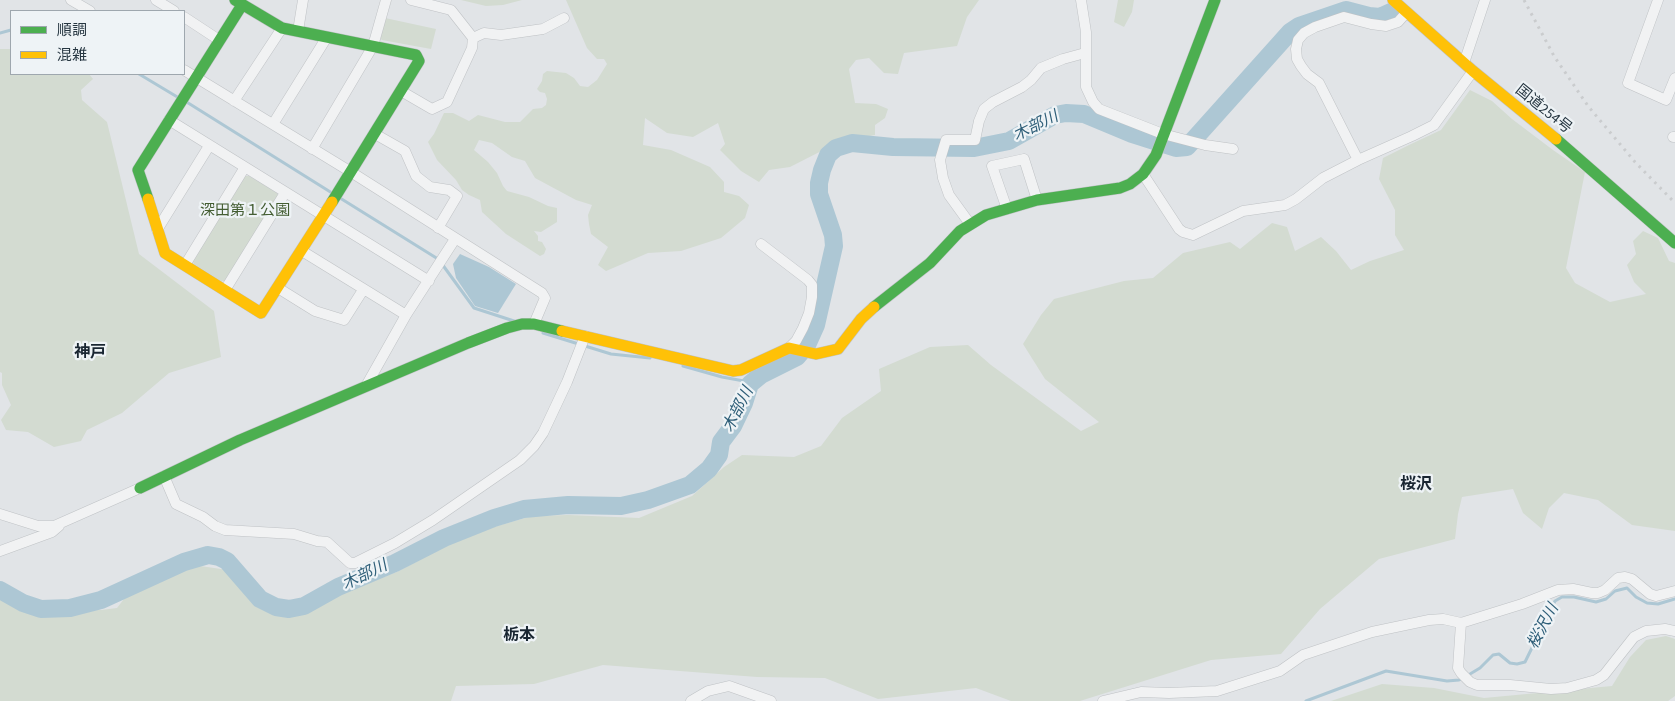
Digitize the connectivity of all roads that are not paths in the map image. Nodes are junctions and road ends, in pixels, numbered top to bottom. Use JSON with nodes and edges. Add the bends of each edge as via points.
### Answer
{"nodes":[{"id":1,"x":71,"y":0,"type":"edge"},
{"id":2,"x":156,"y":0,"type":"edge"},
{"id":3,"x":303,"y":0,"type":"edge"},
{"id":4,"x":386,"y":0,"type":"edge"},
{"id":5,"x":411,"y":0,"type":"edge"},
{"id":6,"x":1081,"y":0,"type":"edge"},
{"id":7,"x":1215,"y":0,"type":"edge"},
{"id":8,"x":1393,"y":0,"type":"edge"},
{"id":9,"x":1485,"y":0,"type":"edge"},
{"id":10,"x":1658,"y":0,"type":"edge"},
{"id":11,"x":239,"y":2,"type":"edge"},
{"id":12,"x":88,"y":10,"type":"edge"},
{"id":13,"x":172,"y":10,"type":"edge"},
{"id":14,"x":1406,"y":13,"type":"junction"},
{"id":15,"x":564,"y":18,"type":"dead end"},
{"id":16,"x":185,"y":19,"type":"edge"},
{"id":17,"x":282,"y":28,"type":"junction"},
{"id":18,"x":298,"y":31,"type":"junction"},
{"id":19,"x":327,"y":37,"type":"junction"},
{"id":20,"x":473,"y":38,"type":"junction"},
{"id":21,"x":219,"y":40,"type":"junction"},
{"id":22,"x":373,"y":46,"type":"junction"},
{"id":23,"x":1085,"y":53,"type":"junction"},
{"id":24,"x":1464,"y":63,"type":"junction"},
{"id":25,"x":185,"y":71,"type":"edge"},
{"id":26,"x":1472,"y":71,"type":"junction"},
{"id":27,"x":196,"y":77,"type":"junction"},
{"id":28,"x":1675,"y":78,"type":"edge"},
{"id":29,"x":401,"y":91,"type":"junction"},
{"id":30,"x":234,"y":101,"type":"junction"},
{"id":31,"x":1671,"y":102,"type":"edge"},
{"id":32,"x":169,"y":120,"type":"junction"},
{"id":33,"x":273,"y":124,"type":"junction"},
{"id":34,"x":374,"y":134,"type":"junction"},
{"id":35,"x":1163,"y":134,"type":"junction"},
{"id":36,"x":209,"y":146,"type":"junction"},
{"id":37,"x":312,"y":149,"type":"junction"},
{"id":38,"x":1233,"y":149,"type":"dead end"},
{"id":39,"x":1358,"y":160,"type":"junction"},
{"id":40,"x":245,"y":167,"type":"junction"},
{"id":41,"x":351,"y":172,"type":"junction"},
{"id":42,"x":1143,"y":174,"type":"junction"},
{"id":43,"x":285,"y":193,"type":"junction"},
{"id":44,"x":1037,"y":200,"type":"junction"},
{"id":45,"x":1006,"y":208,"type":"junction"},
{"id":46,"x":324,"y":216,"type":"junction"},
{"id":47,"x":970,"y":224,"type":"junction"},
{"id":48,"x":438,"y":228,"type":"junction"},
{"id":49,"x":156,"y":230,"type":"junction"},
{"id":50,"x":455,"y":239,"type":"junction"},
{"id":51,"x":1675,"y":243,"type":"edge"},
{"id":52,"x":761,"y":244,"type":"dead end"},
{"id":53,"x":302,"y":251,"type":"junction"},
{"id":54,"x":185,"y":265,"type":"junction"},
{"id":55,"x":428,"y":281,"type":"junction"},
{"id":56,"x":278,"y":288,"type":"junction"},
{"id":57,"x":225,"y":290,"type":"junction"},
{"id":58,"x":362,"y":290,"type":"junction"},
{"id":59,"x":406,"y":315,"type":"junction"},
{"id":60,"x":534,"y":324,"type":"junction"},
{"id":61,"x":585,"y":336,"type":"junction"},
{"id":62,"x":788,"y":348,"type":"junction"},
{"id":63,"x":366,"y":386,"type":"junction"},
{"id":64,"x":164,"y":476,"type":"junction"},
{"id":65,"x":140,"y":488,"type":"joint"},
{"id":66,"x":0,"y":514,"type":"edge"},
{"id":67,"x":61,"y":524,"type":"junction"},
{"id":68,"x":0,"y":550,"type":"edge"},
{"id":69,"x":1675,"y":591,"type":"edge"},
{"id":70,"x":1460,"y":623,"type":"junction"},
{"id":71,"x":1675,"y":631,"type":"edge"},
{"id":72,"x":691,"y":701,"type":"edge"},
{"id":73,"x":771,"y":701,"type":"edge"},
{"id":74,"x":1103,"y":701,"type":"edge"}],
"edges":[{"from":1,"to":12,"type":"street"},
{"from":2,"to":13,"type":"street"},
{"from":3,"to":18,"type":"street"},
{"from":4,"to":22,"type":"street"},
{"from":5,"to":20,"type":"street","via":[[451,10]]},
{"from":6,"to":23,"type":"street","via":[[1086,32]]},
{"from":7,"to":35,"type":"main road"},
{"from":8,"to":14,"type":"main road","name":"国道254号"},
{"from":9,"to":24,"type":"street"},
{"from":10,"to":31,"type":"street","via":[[1628,83]]},
{"from":11,"to":17,"type":"main road"},
{"from":11,"to":21,"type":"main road"},
{"from":14,"to":24,"type":"main road","name":"国道254号"},
{"from":14,"to":39,"type":"street","via":[[1398,22],[1386,26],[1344,17],[1315,27],[1298,40],[1296,49],[1300,66],[1319,83]]},
{"from":15,"to":20,"type":"street","via":[[543,29],[501,35],[484,33]]},
{"from":16,"to":21,"type":"street"},
{"from":17,"to":18,"type":"main road"},
{"from":17,"to":30,"type":"street"},
{"from":18,"to":19,"type":"main road"},
{"from":19,"to":22,"type":"main road"},
{"from":19,"to":33,"type":"street"},
{"from":20,"to":29,"type":"street","via":[[472,48],[447,102],[432,109]]},
{"from":21,"to":27,"type":"main road"},
{"from":22,"to":29,"type":"main road","via":[[416,55],[419,61]]},
{"from":22,"to":37,"type":"street"},
{"from":23,"to":35,"type":"street","via":[[1086,87],[1099,109]]},
{"from":23,"to":47,"type":"street","via":[[1041,68],[1022,87],[984,109],[975,140],[946,140],[940,160],[943,178],[949,195]]},
{"from":24,"to":26,"type":"main road","name":"国道254号"},
{"from":25,"to":27,"type":"street"},
{"from":26,"to":39,"type":"street","via":[[1434,124]]},
{"from":26,"to":51,"type":"main road","name":"国道254号"},
{"from":27,"to":30,"type":"street"},
{"from":27,"to":32,"type":"main road"},
{"from":28,"to":31,"type":"street"},
{"from":29,"to":34,"type":"main road"},
{"from":30,"to":33,"type":"street"},
{"from":32,"to":36,"type":"street"},
{"from":32,"to":49,"type":"main road","via":[[138,170]]},
{"from":33,"to":37,"type":"street"},
{"from":34,"to":41,"type":"main road"},
{"from":34,"to":48,"type":"street","via":[[405,151],[416,176],[430,187],[449,190],[456,196]]},
{"from":35,"to":38,"type":"street"},
{"from":35,"to":42,"type":"main road","via":[[1156,155]]},
{"from":36,"to":40,"type":"street"},
{"from":36,"to":49,"type":"street"},
{"from":37,"to":41,"type":"street"},
{"from":39,"to":42,"type":"street","via":[[1323,178],[1285,205],[1243,211],[1193,235],[1179,229]]},
{"from":40,"to":43,"type":"street"},
{"from":40,"to":54,"type":"street"},
{"from":41,"to":46,"type":"main road"},
{"from":41,"to":48,"type":"street"},
{"from":42,"to":44,"type":"main road","via":[[1120,188]]},
{"from":43,"to":46,"type":"street"},
{"from":43,"to":57,"type":"street"},
{"from":44,"to":45,"type":"main road"},
{"from":44,"to":45,"type":"street","via":[[1024,159],[992,166]]},
{"from":45,"to":47,"type":"main road"},
{"from":46,"to":53,"type":"main road"},
{"from":46,"to":55,"type":"street"},
{"from":47,"to":62,"type":"main road","via":[[930,263],[881,300],[861,319],[838,349],[816,354]]},
{"from":48,"to":50,"type":"street"},
{"from":49,"to":54,"type":"main road","via":[[165,254]]},
{"from":50,"to":55,"type":"street"},
{"from":50,"to":60,"type":"street","via":[[542,293],[545,298]]},
{"from":52,"to":62,"type":"street","via":[[812,285],[809,313],[796,341]]},
{"from":53,"to":56,"type":"main road"},
{"from":53,"to":58,"type":"street"},
{"from":54,"to":57,"type":"main road"},
{"from":55,"to":59,"type":"street"},
{"from":56,"to":57,"type":"main road","via":[[261,313]]},
{"from":56,"to":58,"type":"street","via":[[315,312],[344,320]]},
{"from":58,"to":59,"type":"street"},
{"from":59,"to":63,"type":"street"},
{"from":60,"to":61,"type":"main road"},
{"from":60,"to":63,"type":"main road","via":[[507,328]]},
{"from":61,"to":62,"type":"main road","via":[[733,371]]},
{"from":61,"to":64,"type":"street","via":[[543,433],[520,460],[433,520],[356,563],[350,564],[327,542],[294,534],[225,530],[215,526],[176,504]]},
{"from":63,"to":64,"type":"main road"},
{"from":64,"to":65,"type":"main road"},
{"from":65,"to":67,"type":"street"},
{"from":66,"to":67,"type":"street","via":[[38,526]]},
{"from":67,"to":68,"type":"street","via":[[52,532]]},
{"from":69,"to":70,"type":"street","via":[[1656,596],[1632,579],[1618,578],[1598,593],[1573,588],[1558,590]]},
{"from":70,"to":71,"type":"street","via":[[1458,668],[1470,682],[1551,689],[1596,680],[1604,675],[1634,637],[1646,631]]},
{"from":70,"to":74,"type":"street","via":[[1429,620],[1372,632],[1303,655],[1280,671],[1217,691],[1141,692]]},
{"from":72,"to":73,"type":"street","via":[[708,691],[728,686]]}]}
